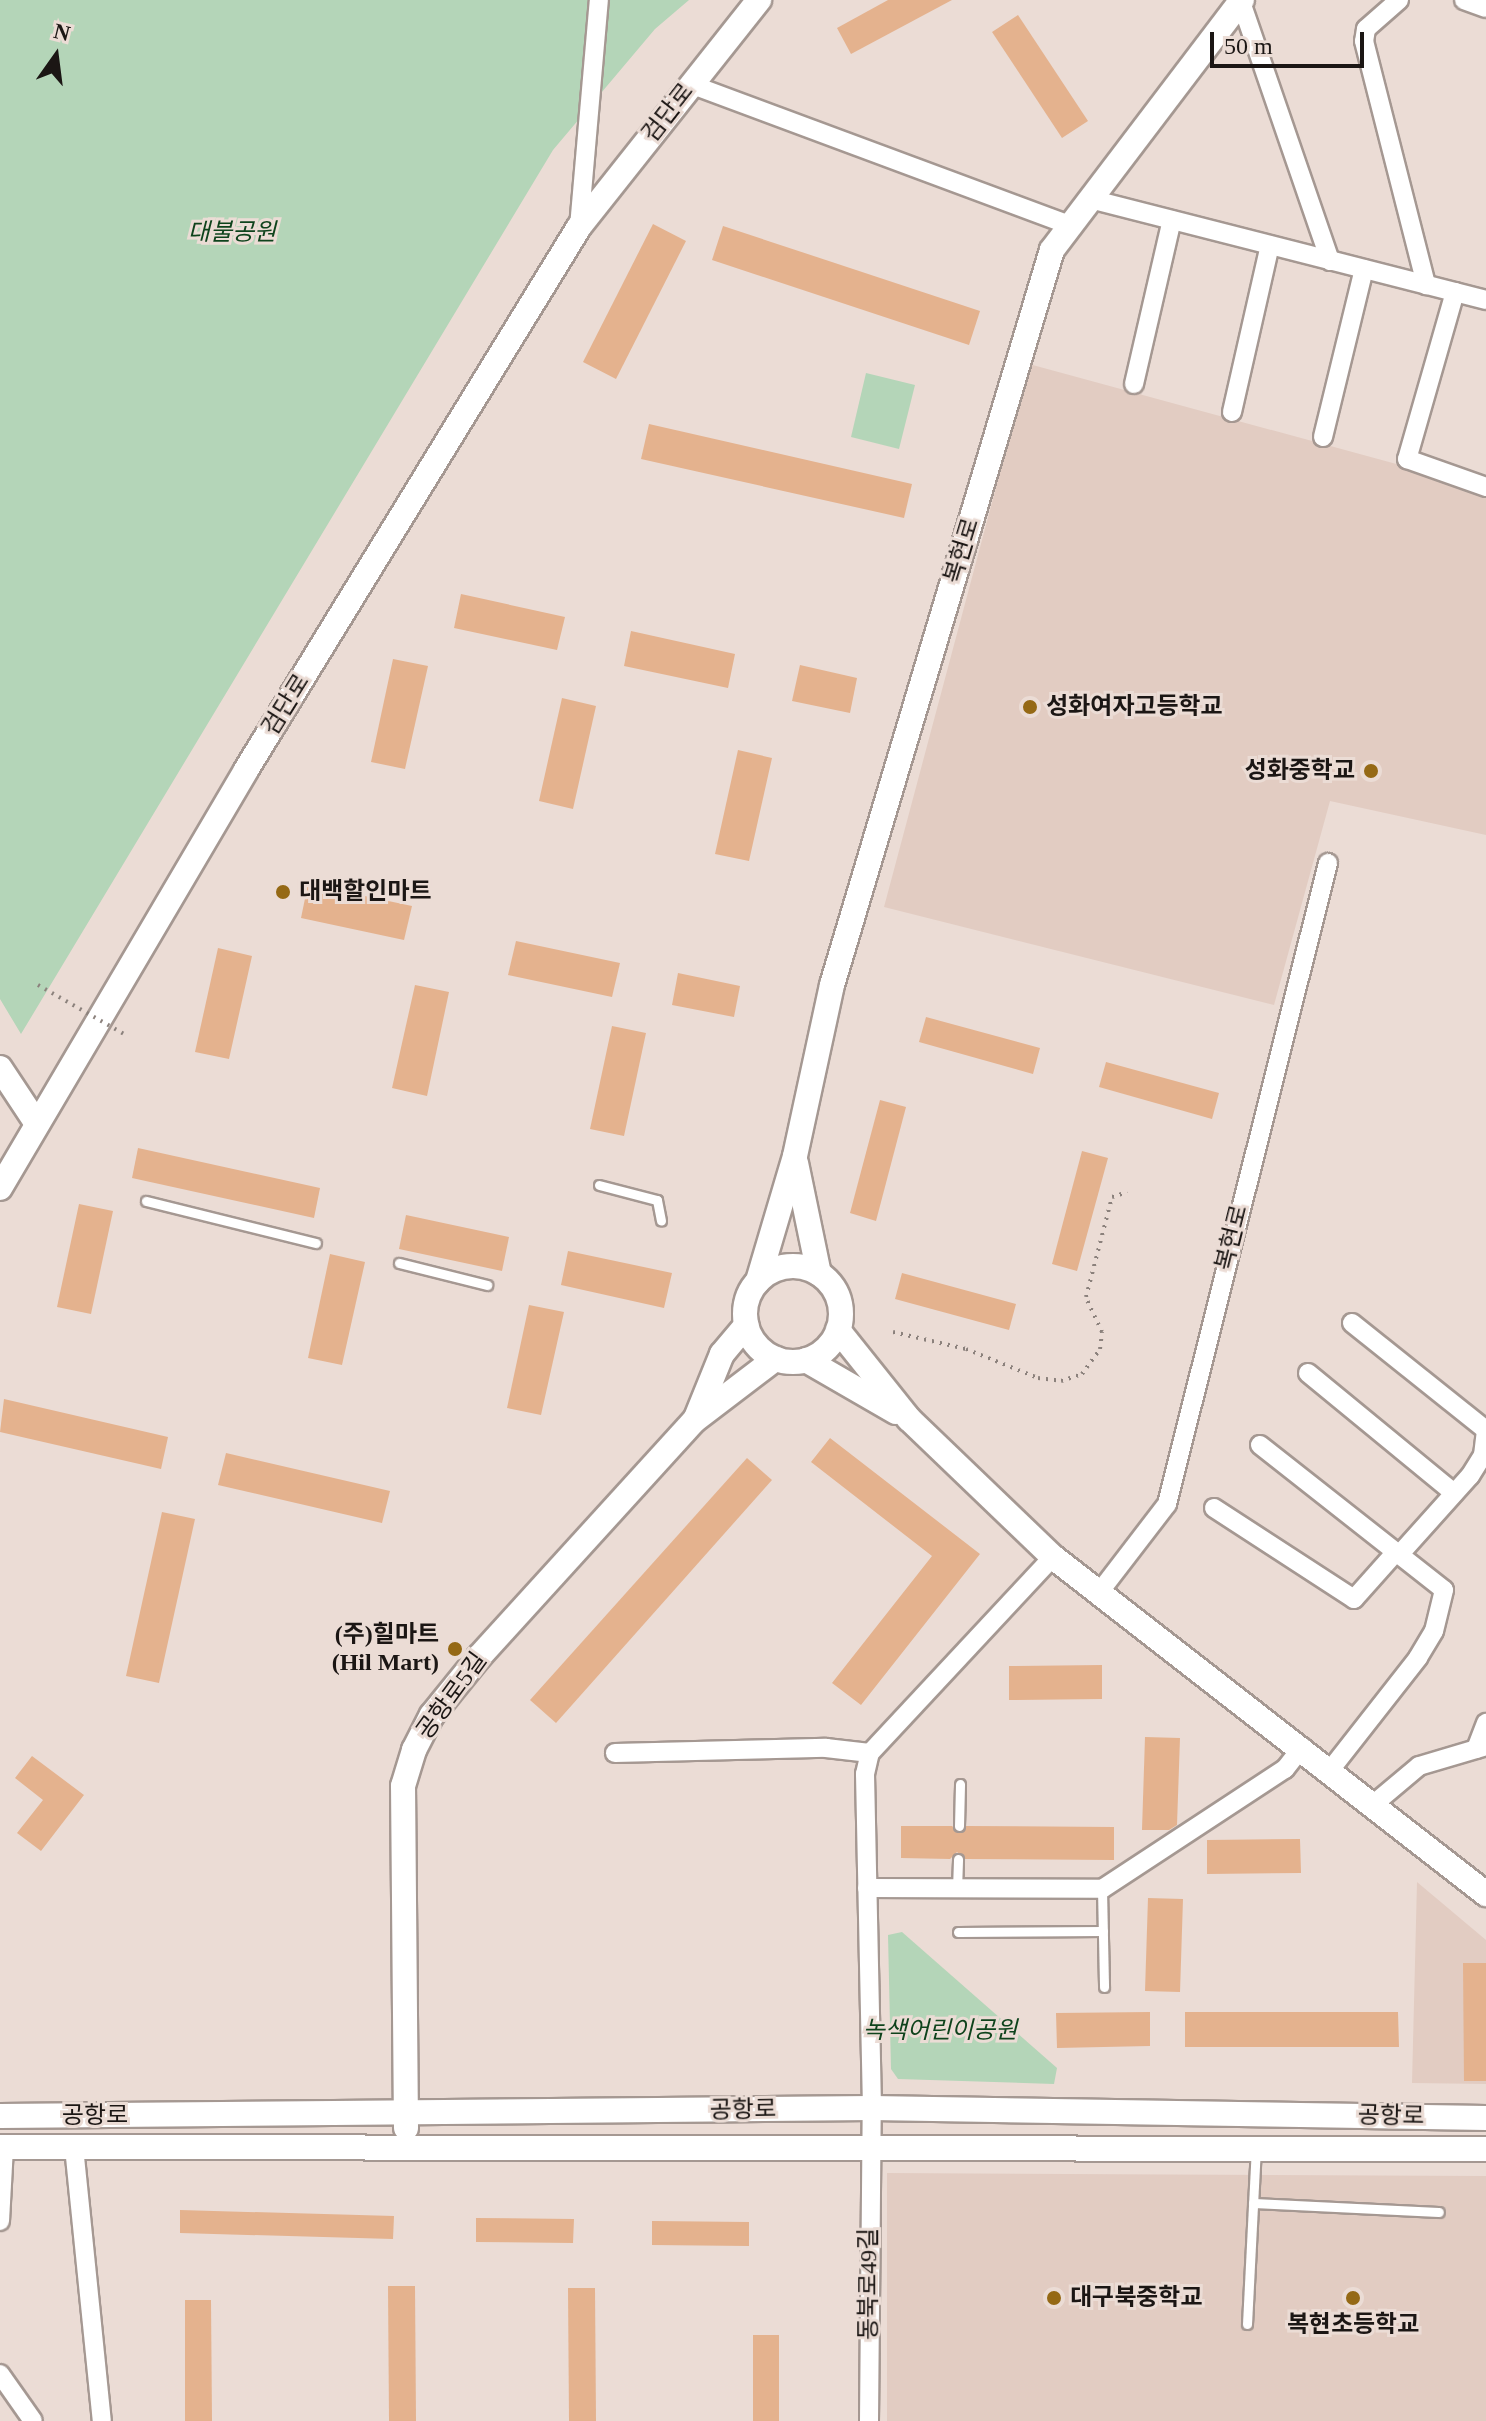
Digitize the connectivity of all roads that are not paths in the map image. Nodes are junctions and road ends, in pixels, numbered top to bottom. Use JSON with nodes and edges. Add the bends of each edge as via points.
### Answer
{"nodes":[{"id":1,"x":599,"y":0,"type":"edge"},
{"id":2,"x":759,"y":0,"type":"edge"},
{"id":3,"x":1399,"y":0,"type":"edge"},
{"id":4,"x":1464,"y":0,"type":"edge"},
{"id":5,"x":1242,"y":1,"type":"edge"},
{"id":6,"x":1486,"y":8,"type":"edge"},
{"id":7,"x":690,"y":84,"type":"junction"},
{"id":8,"x":1090,"y":199,"type":"junction"},
{"id":9,"x":1172,"y":220,"type":"junction"},
{"id":10,"x":1070,"y":225,"type":"junction"},
{"id":11,"x":579,"y":227,"type":"junction"},
{"id":12,"x":1270,"y":245,"type":"junction"},
{"id":13,"x":1330,"y":261,"type":"junction"},
{"id":14,"x":1364,"y":269,"type":"junction"},
{"id":15,"x":1426,"y":285,"type":"junction"},
{"id":16,"x":1455,"y":292,"type":"junction"},
{"id":17,"x":1486,"y":300,"type":"edge"},
{"id":18,"x":1134,"y":384,"type":"dead end"},
{"id":19,"x":1232,"y":412,"type":"dead end"},
{"id":20,"x":1323,"y":437,"type":"dead end"},
{"id":21,"x":1486,"y":487,"type":"edge"},
{"id":22,"x":1328,"y":863,"type":"dead end"},
{"id":23,"x":0,"y":1068,"type":"edge"},
{"id":24,"x":37,"y":1124,"type":"junction"},
{"id":25,"x":795,"y":1156,"type":"junction"},
{"id":26,"x":599,"y":1185,"type":"dead end"},
{"id":27,"x":0,"y":1188,"type":"edge"},
{"id":28,"x":146,"y":1201,"type":"dead end"},
{"id":29,"x":661,"y":1221,"type":"dead end"},
{"id":30,"x":316,"y":1243,"type":"dead end"},
{"id":31,"x":399,"y":1263,"type":"dead end"},
{"id":32,"x":819,"y":1274,"type":"junction"},
{"id":33,"x":758,"y":1281,"type":"junction"},
{"id":34,"x":487,"y":1285,"type":"dead end"},
{"id":35,"x":1352,"y":1323,"type":"dead end"},
{"id":36,"x":746,"y":1325,"type":"junction"},
{"id":37,"x":838,"y":1330,"type":"junction"},
{"id":38,"x":775,"y":1359,"type":"junction"},
{"id":39,"x":806,"y":1360,"type":"junction"},
{"id":40,"x":1308,"y":1373,"type":"dead end"},
{"id":41,"x":909,"y":1419,"type":"junction"},
{"id":42,"x":695,"y":1420,"type":"junction"},
{"id":43,"x":1486,"y":1431,"type":"edge"},
{"id":44,"x":1260,"y":1445,"type":"dead end"},
{"id":45,"x":1454,"y":1493,"type":"junction"},
{"id":46,"x":1214,"y":1508,"type":"dead end"},
{"id":47,"x":1397,"y":1554,"type":"junction"},
{"id":48,"x":1053,"y":1557,"type":"junction"},
{"id":49,"x":1098,"y":1594,"type":"junction"},
{"id":50,"x":1486,"y":1723,"type":"edge"},
{"id":51,"x":1302,"y":1747,"type":"junction"},
{"id":52,"x":1481,"y":1747,"type":"edge"},
{"id":53,"x":615,"y":1753,"type":"dead end"},
{"id":54,"x":870,"y":1753,"type":"junction"},
{"id":55,"x":1331,"y":1769,"type":"junction"},
{"id":56,"x":960,"y":1784,"type":"dead end"},
{"id":57,"x":1375,"y":1803,"type":"junction"},
{"id":58,"x":959,"y":1826,"type":"dead end"},
{"id":59,"x":958,"y":1859,"type":"dead end"},
{"id":60,"x":867,"y":1888,"type":"junction"},
{"id":61,"x":957,"y":1889,"type":"junction"},
{"id":62,"x":1102,"y":1889,"type":"junction"},
{"id":63,"x":1486,"y":1894,"type":"edge"},
{"id":64,"x":1103,"y":1931,"type":"junction"},
{"id":65,"x":958,"y":1932,"type":"dead end"},
{"id":66,"x":1104,"y":1987,"type":"dead end"},
{"id":67,"x":872,"y":2108,"type":"junction"},
{"id":68,"x":406,"y":2113,"type":"junction"},
{"id":69,"x":0,"y":2116,"type":"edge"},
{"id":70,"x":1486,"y":2118,"type":"edge"},
{"id":71,"x":1256,"y":2146,"type":"junction"},
{"id":72,"x":2,"y":2147,"type":"edge"},
{"id":73,"x":74,"y":2147,"type":"junction"},
{"id":74,"x":405,"y":2147,"type":"junction"},
{"id":75,"x":869,"y":2147,"type":"junction"},
{"id":76,"x":1486,"y":2149,"type":"edge"},
{"id":77,"x":1253,"y":2203,"type":"junction"},
{"id":78,"x":1439,"y":2212,"type":"dead end"},
{"id":79,"x":0,"y":2221,"type":"edge"},
{"id":80,"x":1247,"y":2324,"type":"dead end"},
{"id":81,"x":0,"y":2374,"type":"edge"},
{"id":82,"x":33,"y":2421,"type":"edge"},
{"id":83,"x":102,"y":2421,"type":"edge"},
{"id":84,"x":869,"y":2421,"type":"edge"}],
"edges":[{"from":1,"to":11,"type":"street","name":"검단로"},
{"from":2,"to":7,"type":"main road","name":"검단로"},
{"from":3,"to":15,"type":"street","via":[[1366,29],[1364,41]]},
{"from":4,"to":6,"type":"street"},
{"from":5,"to":8,"type":"main road","name":"복현로"},
{"from":5,"to":13,"type":"street"},
{"from":7,"to":10,"type":"street"},
{"from":7,"to":11,"type":"main road","name":"검단로"},
{"from":8,"to":9,"type":"street"},
{"from":8,"to":10,"type":"main road","name":"복현로"},
{"from":9,"to":12,"type":"street"},
{"from":9,"to":18,"type":"street"},
{"from":10,"to":25,"type":"main road","name":"복현로","via":[[1052,250],[832,985]]},
{"from":11,"to":24,"type":"main road","name":"검단로"},
{"from":12,"to":13,"type":"street"},
{"from":12,"to":19,"type":"street"},
{"from":13,"to":14,"type":"street"},
{"from":14,"to":15,"type":"street"},
{"from":14,"to":20,"type":"street"},
{"from":15,"to":16,"type":"street"},
{"from":16,"to":17,"type":"street"},
{"from":16,"to":21,"type":"street","via":[[1407,459]]},
{"from":22,"to":49,"type":"street","name":"복현로","via":[[1167,1504]]},
{"from":23,"to":24,"type":"main road"},
{"from":24,"to":27,"type":"main road","name":"검단로"},
{"from":25,"to":32,"type":"main road"},
{"from":25,"to":33,"type":"main road","name":"복현로"},
{"from":26,"to":29,"type":"lane","via":[[657,1200]]},
{"from":28,"to":30,"type":"lane"},
{"from":31,"to":34,"type":"lane"},
{"from":32,"to":33,"type":"main road","via":[[787,1267]]},
{"from":32,"to":37,"type":"main road","via":[[838,1299]]},
{"from":33,"to":36,"type":"main road","via":[[747,1302]]},
{"from":35,"to":43,"type":"street"},
{"from":36,"to":38,"type":"main road","via":[[762,1351]]},
{"from":36,"to":42,"type":"main road","via":[[722,1354]]},
{"from":37,"to":39,"type":"main road","via":[[831,1344]]},
{"from":37,"to":41,"type":"main road"},
{"from":38,"to":39,"type":"main road"},
{"from":38,"to":42,"type":"main road"},
{"from":39,"to":41,"type":"main road"},
{"from":40,"to":45,"type":"street"},
{"from":41,"to":48,"type":"main road"},
{"from":42,"to":68,"type":"main road","name":"공항로5길","via":[[479,1657],[432,1715],[414,1750],[403,1786]]},
{"from":43,"to":45,"type":"street","via":[[1483,1455]]},
{"from":44,"to":47,"type":"street"},
{"from":45,"to":47,"type":"street"},
{"from":46,"to":47,"type":"street","via":[[1354,1599]]},
{"from":47,"to":55,"type":"street","via":[[1444,1590],[1434,1631]]},
{"from":48,"to":49,"type":"main road"},
{"from":48,"to":54,"type":"street"},
{"from":49,"to":51,"type":"main road"},
{"from":50,"to":52,"type":"street"},
{"from":51,"to":55,"type":"main road"},
{"from":51,"to":62,"type":"street","via":[[1285,1769]]},
{"from":52,"to":57,"type":"street","via":[[1419,1766]]},
{"from":53,"to":54,"type":"street","via":[[826,1748]]},
{"from":54,"to":60,"type":"street","name":"동북로49길","via":[[865,1774]]},
{"from":55,"to":57,"type":"main road"},
{"from":56,"to":58,"type":"lane"},
{"from":57,"to":63,"type":"main road"},
{"from":59,"to":61,"type":"lane"},
{"from":60,"to":61,"type":"street"},
{"from":60,"to":67,"type":"street","name":"동북로49길"},
{"from":61,"to":62,"type":"street"},
{"from":62,"to":64,"type":"lane"},
{"from":64,"to":65,"type":"lane"},
{"from":64,"to":66,"type":"lane"},
{"from":67,"to":68,"type":"main road","name":"공항로"},
{"from":67,"to":70,"type":"main road","name":"공항로"},
{"from":67,"to":75,"type":"street","name":"동북로49길"},
{"from":68,"to":69,"type":"main road","name":"공항로"},
{"from":68,"to":74,"type":"main road","name":"공항로5길"},
{"from":71,"to":75,"type":"main road","name":"공항로"},
{"from":71,"to":76,"type":"main road","name":"공항로"},
{"from":71,"to":77,"type":"lane"},
{"from":72,"to":73,"type":"main road","name":"공항로"},
{"from":72,"to":79,"type":"street","name":"공항로"},
{"from":73,"to":74,"type":"main road","name":"공항로"},
{"from":73,"to":83,"type":"street","name":"공항로"},
{"from":74,"to":75,"type":"main road","name":"공항로"},
{"from":75,"to":84,"type":"street","name":"동북로49길"},
{"from":77,"to":78,"type":"lane"},
{"from":77,"to":80,"type":"lane"},
{"from":81,"to":82,"type":"street"}]}
